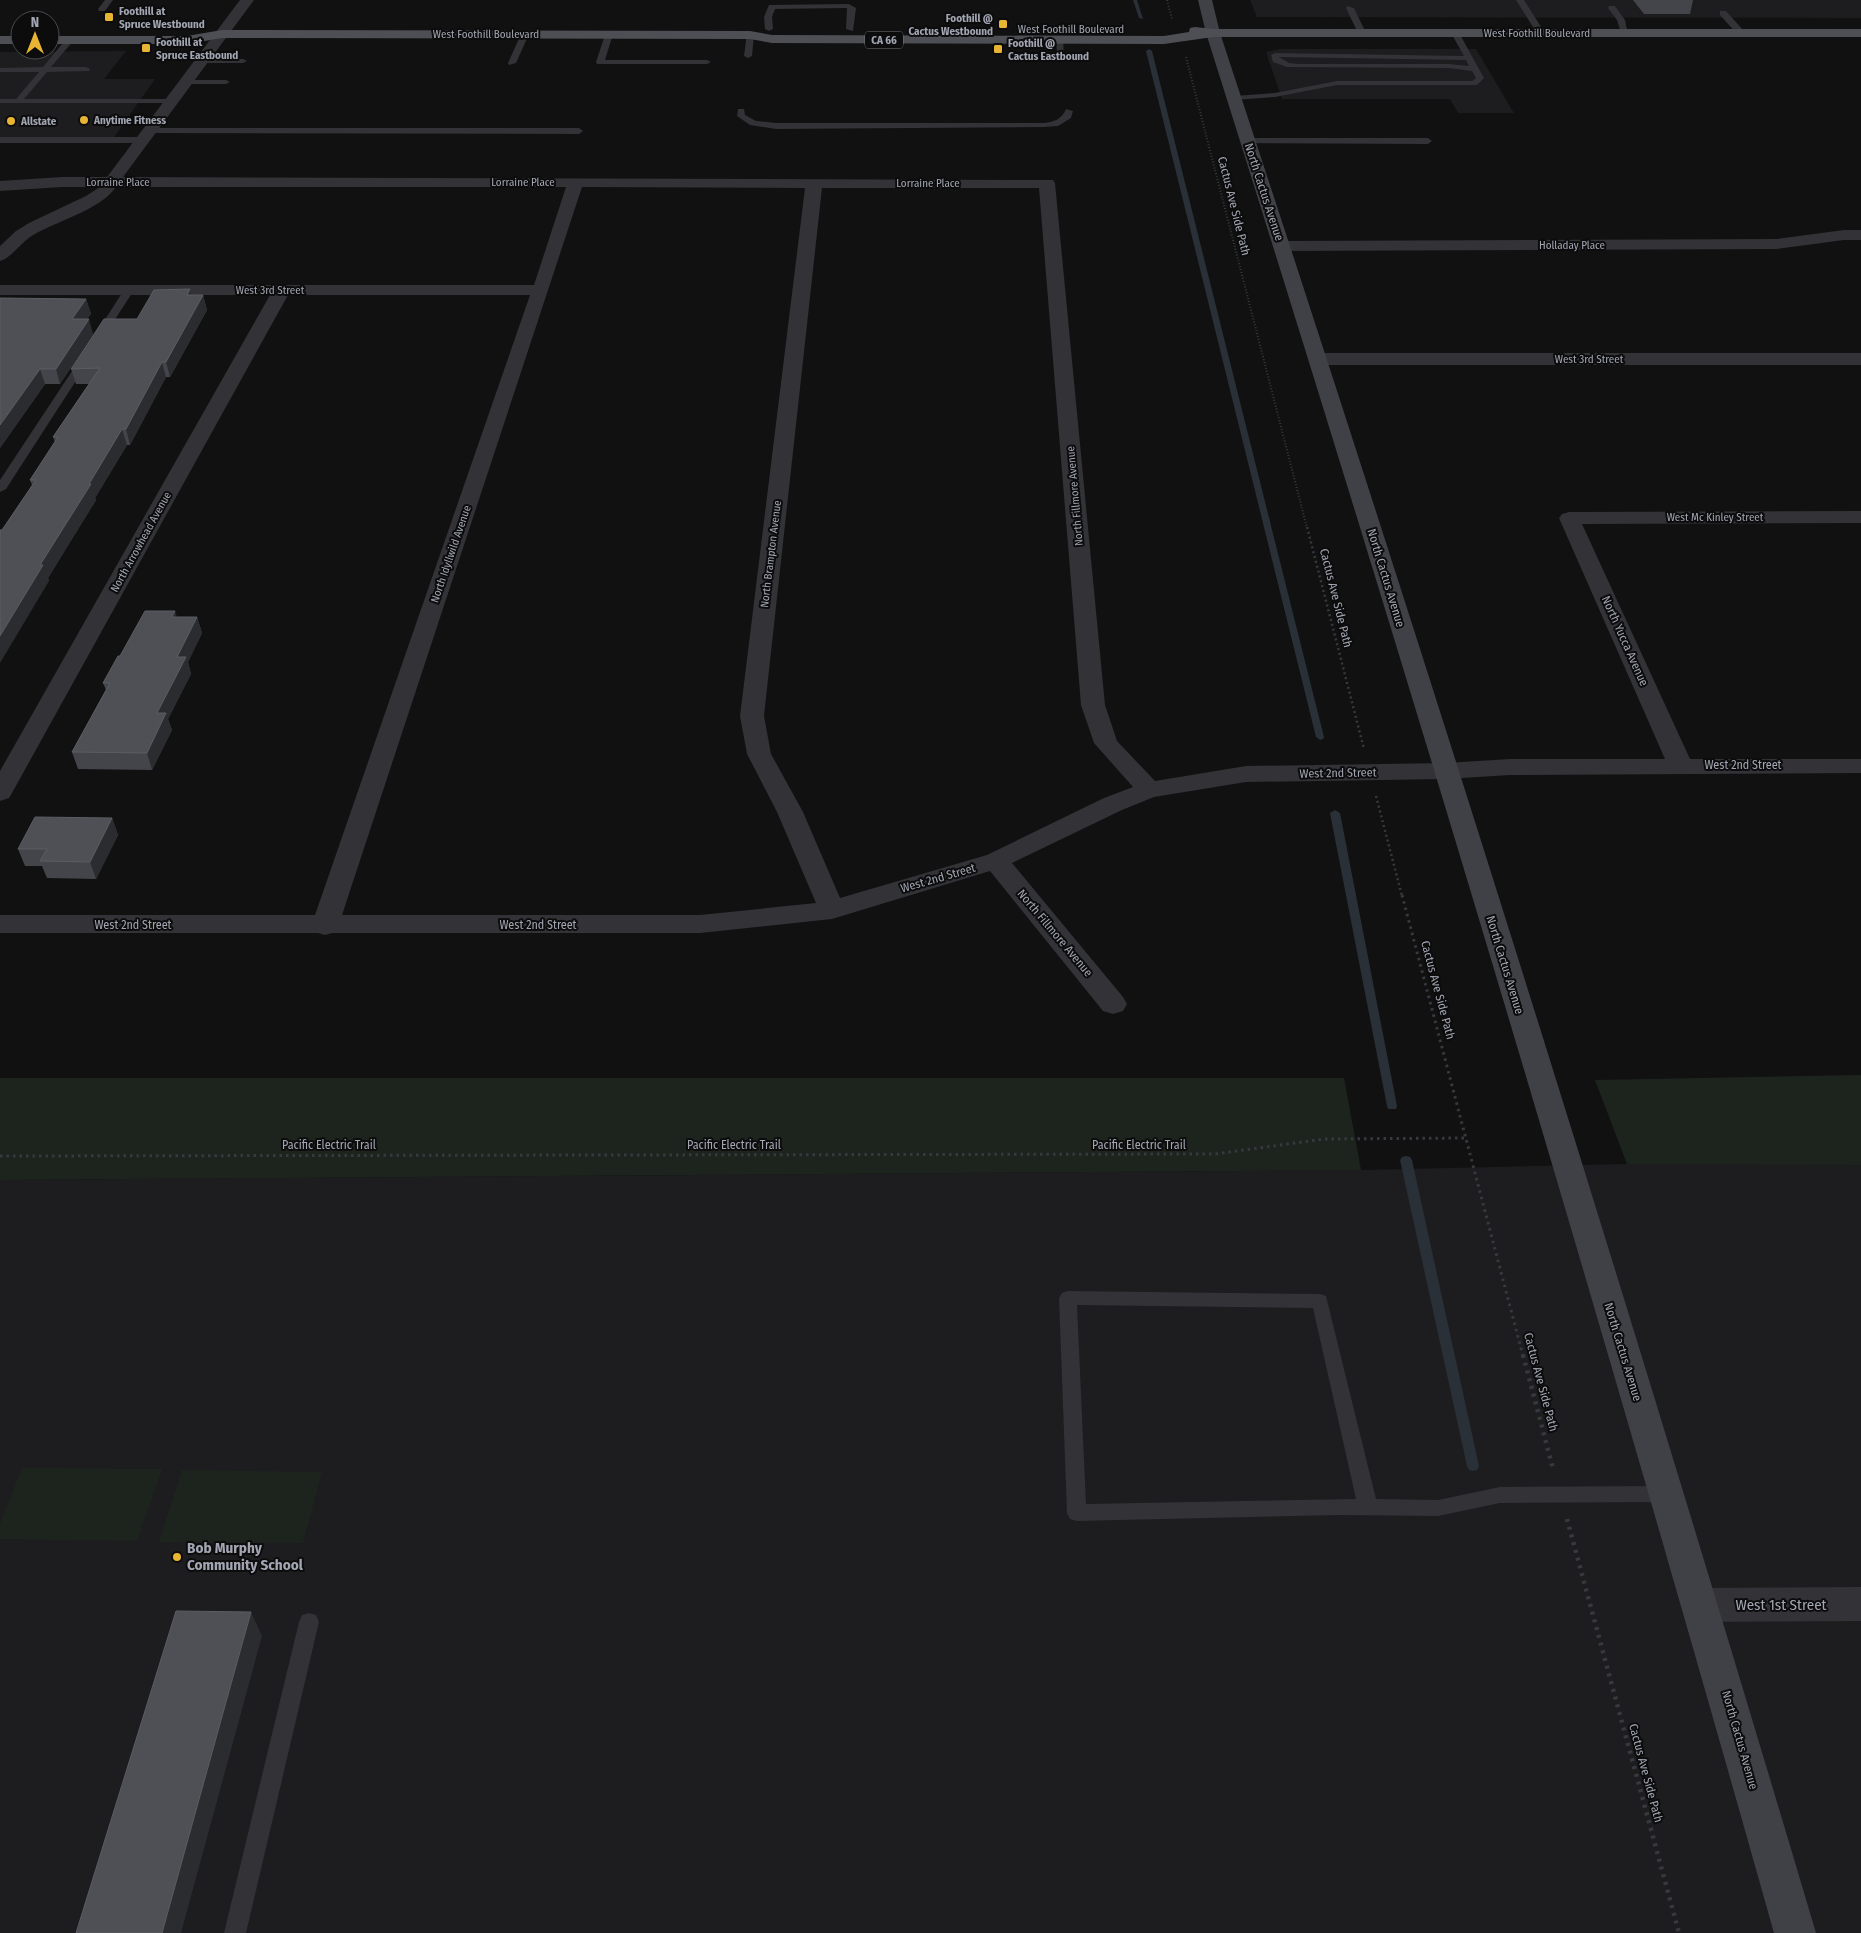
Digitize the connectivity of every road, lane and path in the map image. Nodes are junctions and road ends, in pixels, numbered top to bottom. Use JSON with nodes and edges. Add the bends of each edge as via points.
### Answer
{"nodes":[{"id":1,"x":109,"y":0,"type":"edge"},
{"id":2,"x":247,"y":0,"type":"edge"},
{"id":3,"x":1167,"y":0,"type":"edge"},
{"id":4,"x":1205,"y":0,"type":"edge"},
{"id":5,"x":1524,"y":3,"type":"edge"},
{"id":6,"x":1350,"y":8,"type":"dead end"},
{"id":7,"x":1612,"y":8,"type":"dead end"},
{"id":8,"x":102,"y":9,"type":"dead end"},
{"id":9,"x":1723,"y":13,"type":"dead end"},
{"id":10,"x":1172,"y":19,"type":"dead end"},
{"id":11,"x":60,"y":26,"type":"edge"},
{"id":12,"x":769,"y":29,"type":"junction"},
{"id":13,"x":850,"y":29,"type":"junction"},
{"id":14,"x":1213,"y":33,"type":"junction"},
{"id":15,"x":1362,"y":33,"type":"junction"},
{"id":16,"x":1455,"y":33,"type":"junction"},
{"id":17,"x":1541,"y":33,"type":"junction"},
{"id":18,"x":1625,"y":33,"type":"junction"},
{"id":19,"x":1741,"y":33,"type":"junction"},
{"id":20,"x":1861,"y":33,"type":"edge"},
{"id":21,"x":222,"y":34,"type":"junction"},
{"id":22,"x":525,"y":34,"type":"junction"},
{"id":23,"x":609,"y":34,"type":"junction"},
{"id":24,"x":750,"y":36,"type":"junction"},
{"id":25,"x":60,"y":40,"type":"edge"},
{"id":26,"x":70,"y":40,"type":"junction"},
{"id":27,"x":1184,"y":50,"type":"dead end"},
{"id":28,"x":748,"y":56,"type":"dead end"},
{"id":29,"x":1470,"y":58,"type":"junction"},
{"id":30,"x":201,"y":61,"type":"junction"},
{"id":31,"x":243,"y":61,"type":"dead end"},
{"id":32,"x":707,"y":62,"type":"dead end"},
{"id":33,"x":512,"y":63,"type":"dead end"},
{"id":34,"x":1298,"y":66,"type":"junction"},
{"id":35,"x":86,"y":69,"type":"dead end"},
{"id":36,"x":1476,"y":69,"type":"junction"},
{"id":37,"x":3,"y":70,"type":"dead end"},
{"id":38,"x":43,"y":70,"type":"junction"},
{"id":39,"x":186,"y":82,"type":"junction"},
{"id":40,"x":226,"y":82,"type":"dead end"},
{"id":41,"x":1305,"y":88,"type":"junction"},
{"id":42,"x":1234,"y":98,"type":"junction"},
{"id":43,"x":0,"y":101,"type":"edge"},
{"id":44,"x":18,"y":101,"type":"junction"},
{"id":45,"x":172,"y":101,"type":"junction"},
{"id":46,"x":1069,"y":111,"type":"dead end"},
{"id":47,"x":741,"y":112,"type":"dead end"},
{"id":48,"x":579,"y":131,"type":"dead end"},
{"id":49,"x":146,"y":136,"type":"junction"},
{"id":50,"x":0,"y":140,"type":"edge"},
{"id":51,"x":1248,"y":141,"type":"junction"},
{"id":52,"x":1428,"y":141,"type":"dead end"},
{"id":53,"x":576,"y":182,"type":"junction"},
{"id":54,"x":111,"y":183,"type":"junction"},
{"id":55,"x":814,"y":183,"type":"junction"},
{"id":56,"x":1047,"y":183,"type":"joint"},
{"id":57,"x":0,"y":186,"type":"edge"},
{"id":58,"x":1861,"y":235,"type":"edge"},
{"id":59,"x":1282,"y":246,"type":"junction"},
{"id":60,"x":0,"y":256,"type":"edge"},
{"id":61,"x":0,"y":290,"type":"edge"},
{"id":62,"x":129,"y":290,"type":"junction"},
{"id":63,"x":282,"y":290,"type":"junction"},
{"id":64,"x":541,"y":290,"type":"junction"},
{"id":65,"x":1318,"y":359,"type":"junction"},
{"id":66,"x":1861,"y":359,"type":"edge"},
{"id":67,"x":0,"y":489,"type":"edge"},
{"id":68,"x":1569,"y":518,"type":"joint"},
{"id":69,"x":1859,"y":520,"type":"edge"},
{"id":70,"x":1680,"y":765,"type":"junction"},
{"id":71,"x":1861,"y":766,"type":"edge"},
{"id":72,"x":1446,"y":771,"type":"junction"},
{"id":73,"x":1370,"y":773,"type":"junction"},
{"id":74,"x":1149,"y":790,"type":"junction"},
{"id":75,"x":0,"y":793,"type":"edge"},
{"id":76,"x":996,"y":861,"type":"junction"},
{"id":77,"x":832,"y":910,"type":"junction"},
{"id":78,"x":0,"y":924,"type":"edge"},
{"id":79,"x":325,"y":926,"type":"junction"},
{"id":80,"x":1113,"y":1004,"type":"dead end"},
{"id":81,"x":1466,"y":1138,"type":"junction"},
{"id":82,"x":0,"y":1156,"type":"edge"},
{"id":83,"x":1666,"y":1494,"type":"junction"},
{"id":84,"x":1560,"y":1495,"type":"junction"},
{"id":85,"x":1368,"y":1507,"type":"junction"},
{"id":86,"x":1861,"y":1604,"type":"edge"},
{"id":87,"x":1700,"y":1605,"type":"junction"},
{"id":88,"x":309,"y":1622,"type":"dead end"},
{"id":89,"x":235,"y":1933,"type":"edge"},
{"id":90,"x":1679,"y":1933,"type":"edge"},
{"id":91,"x":1795,"y":1933,"type":"edge"}],
"edges":[{"from":1,"to":8,"type":"lane"},
{"from":2,"to":21,"type":"street"},
{"from":3,"to":10,"type":"path"},
{"from":4,"to":14,"type":"main road","name":"North Cactus Avenue"},
{"from":5,"to":17,"type":"lane"},
{"from":6,"to":15,"type":"lane"},
{"from":7,"to":18,"type":"lane"},
{"from":9,"to":19,"type":"lane"},
{"from":11,"to":21,"type":"main road","name":"West Foothill Boulevard","via":[[196,26]]},
{"from":12,"to":13,"type":"main road","name":"West Foothill Boulevard","number":"CA 66"},
{"from":12,"to":13,"type":"lane","via":[[768,17],[772,7],[849,6],[852,8]]},
{"from":12,"to":24,"type":"main road","name":"West Foothill Boulevard","number":"CA 66"},
{"from":13,"to":14,"type":"main road","name":"West Foothill Boulevard","number":"CA 66","via":[[1158,28]]},
{"from":14,"to":15,"type":"main road","name":"West Foothill Boulevard"},
{"from":14,"to":24,"type":"main road","name":"West Foothill Boulevard","number":"CA 66","via":[[1164,40],[1060,47]]},
{"from":14,"to":42,"type":"main road","name":"North Cactus Avenue"},
{"from":15,"to":16,"type":"main road","name":"West Foothill Boulevard"},
{"from":16,"to":17,"type":"main road","name":"West Foothill Boulevard"},
{"from":16,"to":29,"type":"lane"},
{"from":17,"to":18,"type":"main road","name":"West Foothill Boulevard"},
{"from":18,"to":19,"type":"main road","name":"West Foothill Boulevard"},
{"from":19,"to":20,"type":"main road","name":"West Foothill Boulevard"},
{"from":21,"to":22,"type":"main road","name":"West Foothill Boulevard"},
{"from":21,"to":26,"type":"main road","name":"West Foothill Boulevard","via":[[187,40]]},
{"from":21,"to":30,"type":"street"},
{"from":22,"to":23,"type":"main road","name":"West Foothill Boulevard"},
{"from":22,"to":33,"type":"lane"},
{"from":23,"to":24,"type":"main road","name":"West Foothill Boulevard"},
{"from":23,"to":32,"type":"lane","via":[[600,62]]},
{"from":24,"to":28,"type":"lane"},
{"from":25,"to":26,"type":"main road","name":"West Foothill Boulevard"},
{"from":26,"to":38,"type":"lane"},
{"from":27,"to":73,"type":"path","name":"Cactus Ave Side Path"},
{"from":29,"to":34,"type":"lane","via":[[1275,55],[1276,60]]},
{"from":29,"to":36,"type":"lane"},
{"from":30,"to":31,"type":"lane"},
{"from":30,"to":39,"type":"street"},
{"from":34,"to":36,"type":"lane","via":[[1449,66]]},
{"from":34,"to":41,"type":"lane"},
{"from":35,"to":38,"type":"lane"},
{"from":36,"to":41,"type":"lane","via":[[1480,78],[1474,83],[1337,83]]},
{"from":37,"to":38,"type":"lane"},
{"from":38,"to":44,"type":"lane"},
{"from":39,"to":40,"type":"lane"},
{"from":39,"to":45,"type":"street"},
{"from":41,"to":42,"type":"lane","via":[[1275,95]]},
{"from":42,"to":51,"type":"main road","name":"North Cactus Avenue"},
{"from":43,"to":44,"type":"lane"},
{"from":44,"to":45,"type":"lane"},
{"from":45,"to":49,"type":"street"},
{"from":46,"to":47,"type":"lane","via":[[1062,121],[1044,125],[786,126],[753,123],[741,116]]},
{"from":48,"to":49,"type":"lane"},
{"from":49,"to":50,"type":"lane"},
{"from":49,"to":54,"type":"street"},
{"from":51,"to":52,"type":"lane"},
{"from":51,"to":59,"type":"main road","name":"North Cactus Avenue"},
{"from":53,"to":54,"type":"street","name":"Lorraine Place"},
{"from":53,"to":55,"type":"street","name":"Lorraine Place"},
{"from":53,"to":64,"type":"street","name":"North Idyllwild Avenue"},
{"from":54,"to":57,"type":"street","name":"Lorraine Place"},
{"from":54,"to":60,"type":"street","via":[[92,200],[19,237]]},
{"from":55,"to":56,"type":"street","name":"Lorraine Place"},
{"from":55,"to":77,"type":"street","name":"North Brampton Avenue","via":[[752,716],[759,754],[790,812]]},
{"from":56,"to":74,"type":"street","name":"North Fillmore Avenue","via":[[1093,705],[1106,742]]},
{"from":58,"to":59,"type":"street","name":"Holladay Place","via":[[1777,244]]},
{"from":59,"to":65,"type":"main road","name":"North Cactus Avenue"},
{"from":61,"to":62,"type":"street","name":"West 3rd Street"},
{"from":62,"to":63,"type":"street","name":"West 3rd Street"},
{"from":62,"to":67,"type":"lane"},
{"from":63,"to":64,"type":"street","name":"West 3rd Street"},
{"from":63,"to":75,"type":"street","name":"North Arrowhead Avenue"},
{"from":64,"to":79,"type":"street","name":"North Idyllwild Avenue"},
{"from":65,"to":66,"type":"street","name":"West 3rd Street"},
{"from":65,"to":72,"type":"main road","name":"North Cactus Avenue"},
{"from":68,"to":69,"type":"street","name":"West Mc Kinley Street"},
{"from":68,"to":70,"type":"street","name":"North Yucca Avenue"},
{"from":70,"to":71,"type":"street","name":"West 2nd Street"},
{"from":70,"to":72,"type":"street","name":"West 2nd Street"},
{"from":72,"to":73,"type":"street","name":"West 2nd Street"},
{"from":72,"to":83,"type":"main road","name":"North Cactus Avenue"},
{"from":73,"to":74,"type":"street","name":"West 2nd Street","via":[[1246,774]]},
{"from":73,"to":81,"type":"path","name":"Cactus Ave Side Path"},
{"from":74,"to":76,"type":"street","name":"West 2nd Street"},
{"from":76,"to":77,"type":"street","name":"West 2nd Street"},
{"from":76,"to":80,"type":"street","name":"North Fillmore Avenue"},
{"from":77,"to":79,"type":"street","name":"West 2nd Street","via":[[700,924]]},
{"from":78,"to":79,"type":"street","name":"West 2nd Street"},
{"from":81,"to":82,"type":"path","name":"Pacific Electric Trail","via":[[1326,1139],[1242,1153],[1215,1154]]},
{"from":81,"to":84,"type":"path","name":"Cactus Ave Side Path"},
{"from":83,"to":84,"type":"lane"},
{"from":83,"to":87,"type":"main road","name":"North Cactus Avenue"},
{"from":84,"to":85,"type":"lane","via":[[1500,1495],[1438,1508]]},
{"from":84,"to":90,"type":"path","name":"Cactus Ave Side Path"},
{"from":85,"to":85,"type":"lane","via":[[1077,1513],[1068,1298],[1320,1301]]},
{"from":86,"to":87,"type":"street","name":"West 1st Street"},
{"from":87,"to":91,"type":"main road","name":"North Cactus Avenue"},
{"from":88,"to":89,"type":"lane"}]}
